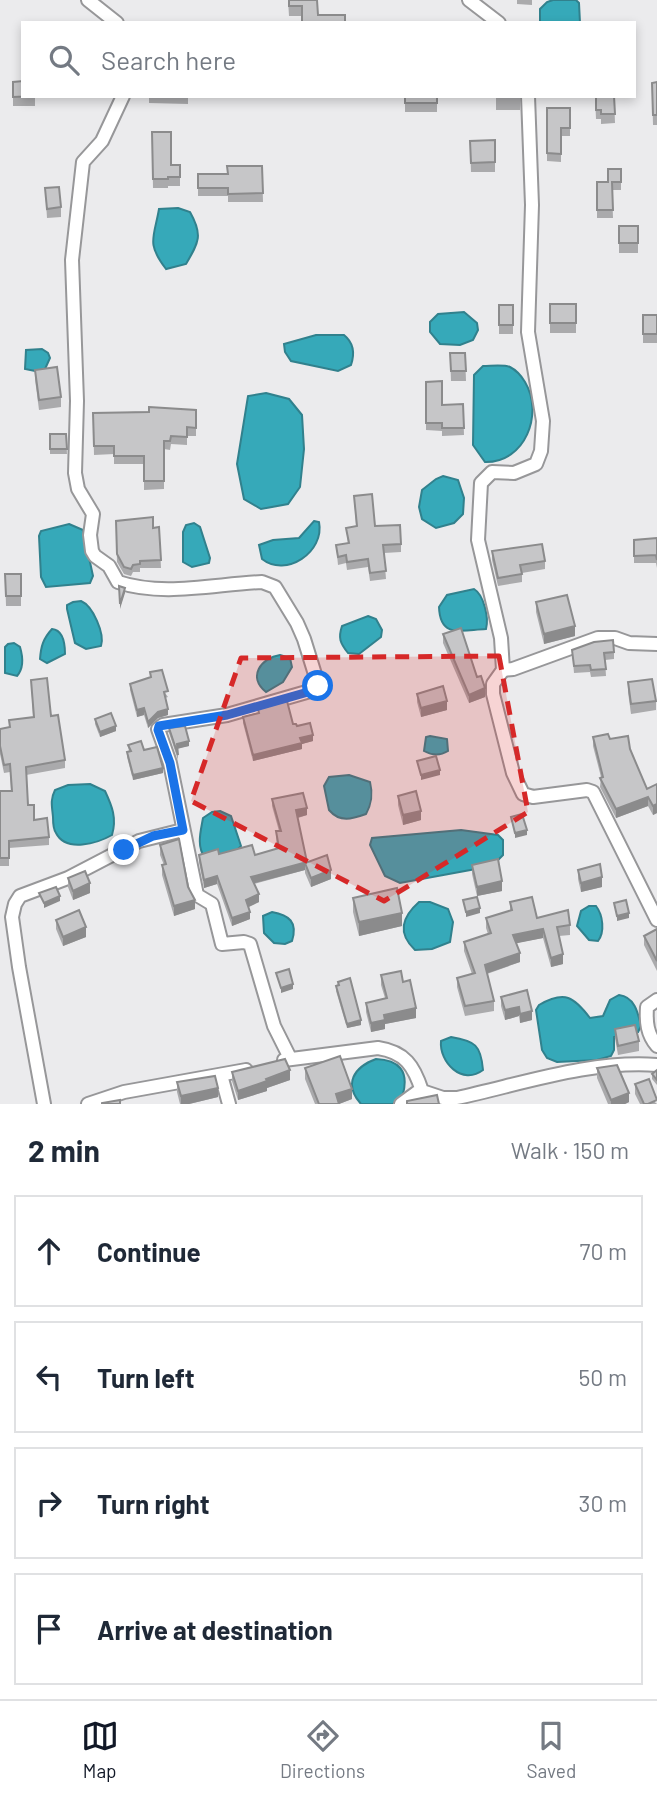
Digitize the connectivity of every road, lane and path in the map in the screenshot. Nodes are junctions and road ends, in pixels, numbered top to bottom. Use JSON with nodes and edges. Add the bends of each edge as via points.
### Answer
{"nodes":[{"id":1,"x":88,"y":0,"type":"edge"},
{"id":2,"x":469,"y":0,"type":"edge"},
{"id":3,"x":114,"y":21,"type":"edge"},
{"id":4,"x":496,"y":21,"type":"edge"},
{"id":5,"x":122,"y":98,"type":"edge"},
{"id":6,"x":528,"y":98,"type":"edge"},
{"id":7,"x":657,"y":644,"type":"edge"},
{"id":8,"x":503,"y":670,"type":"junction"},
{"id":9,"x":183,"y":830,"type":"junction"},
{"id":10,"x":657,"y":920,"type":"edge"},
{"id":11,"x":657,"y":1000,"type":"edge"},
{"id":12,"x":657,"y":1046,"type":"edge"},
{"id":13,"x":290,"y":1058,"type":"junction"},
{"id":14,"x":657,"y":1065,"type":"edge"},
{"id":15,"x":221,"y":1075,"type":"junction"},
{"id":16,"x":422,"y":1091,"type":"junction"},
{"id":17,"x":125,"y":1098,"type":"edge"},
{"id":18,"x":44,"y":1104,"type":"edge"},
{"id":19,"x":88,"y":1104,"type":"edge"},
{"id":20,"x":229,"y":1104,"type":"edge"},
{"id":21,"x":401,"y":1104,"type":"edge"}],
"edges":[{"from":1,"to":3,"type":"street"},
{"from":2,"to":4,"type":"street"},
{"from":5,"to":9,"type":"street","via":[[103,141],[83,162],[72,260],[75,473],[78,489],[93,514],[92,551],[118,582],[134,587],[262,582],[275,587],[304,639],[318,684],[315,690],[227,715],[159,726]]},
{"from":6,"to":8,"type":"street","via":[[532,205],[528,332],[543,421],[541,451],[536,464],[514,473],[492,472],[481,483],[478,540],[501,638]]},
{"from":7,"to":8,"type":"street","via":[[598,638]]},
{"from":8,"to":10,"type":"street","via":[[493,684],[493,694],[517,786],[533,797],[593,792]]},
{"from":9,"to":13,"type":"street","via":[[197,895],[212,904],[222,944],[250,944],[274,1026]]},
{"from":9,"to":18,"type":"street","via":[[139,841],[68,878],[20,896],[15,904],[12,918],[17,955]]},
{"from":11,"to":12,"type":"street","via":[[647,1007],[651,1039]]},
{"from":13,"to":15,"type":"street"},
{"from":13,"to":16,"type":"street","via":[[394,1050],[411,1067]]},
{"from":14,"to":16,"type":"street","via":[[582,1070],[457,1098]]},
{"from":15,"to":17,"type":"street"},
{"from":15,"to":20,"type":"street"},
{"from":16,"to":21,"type":"street"},
{"from":17,"to":19,"type":"street"}]}
